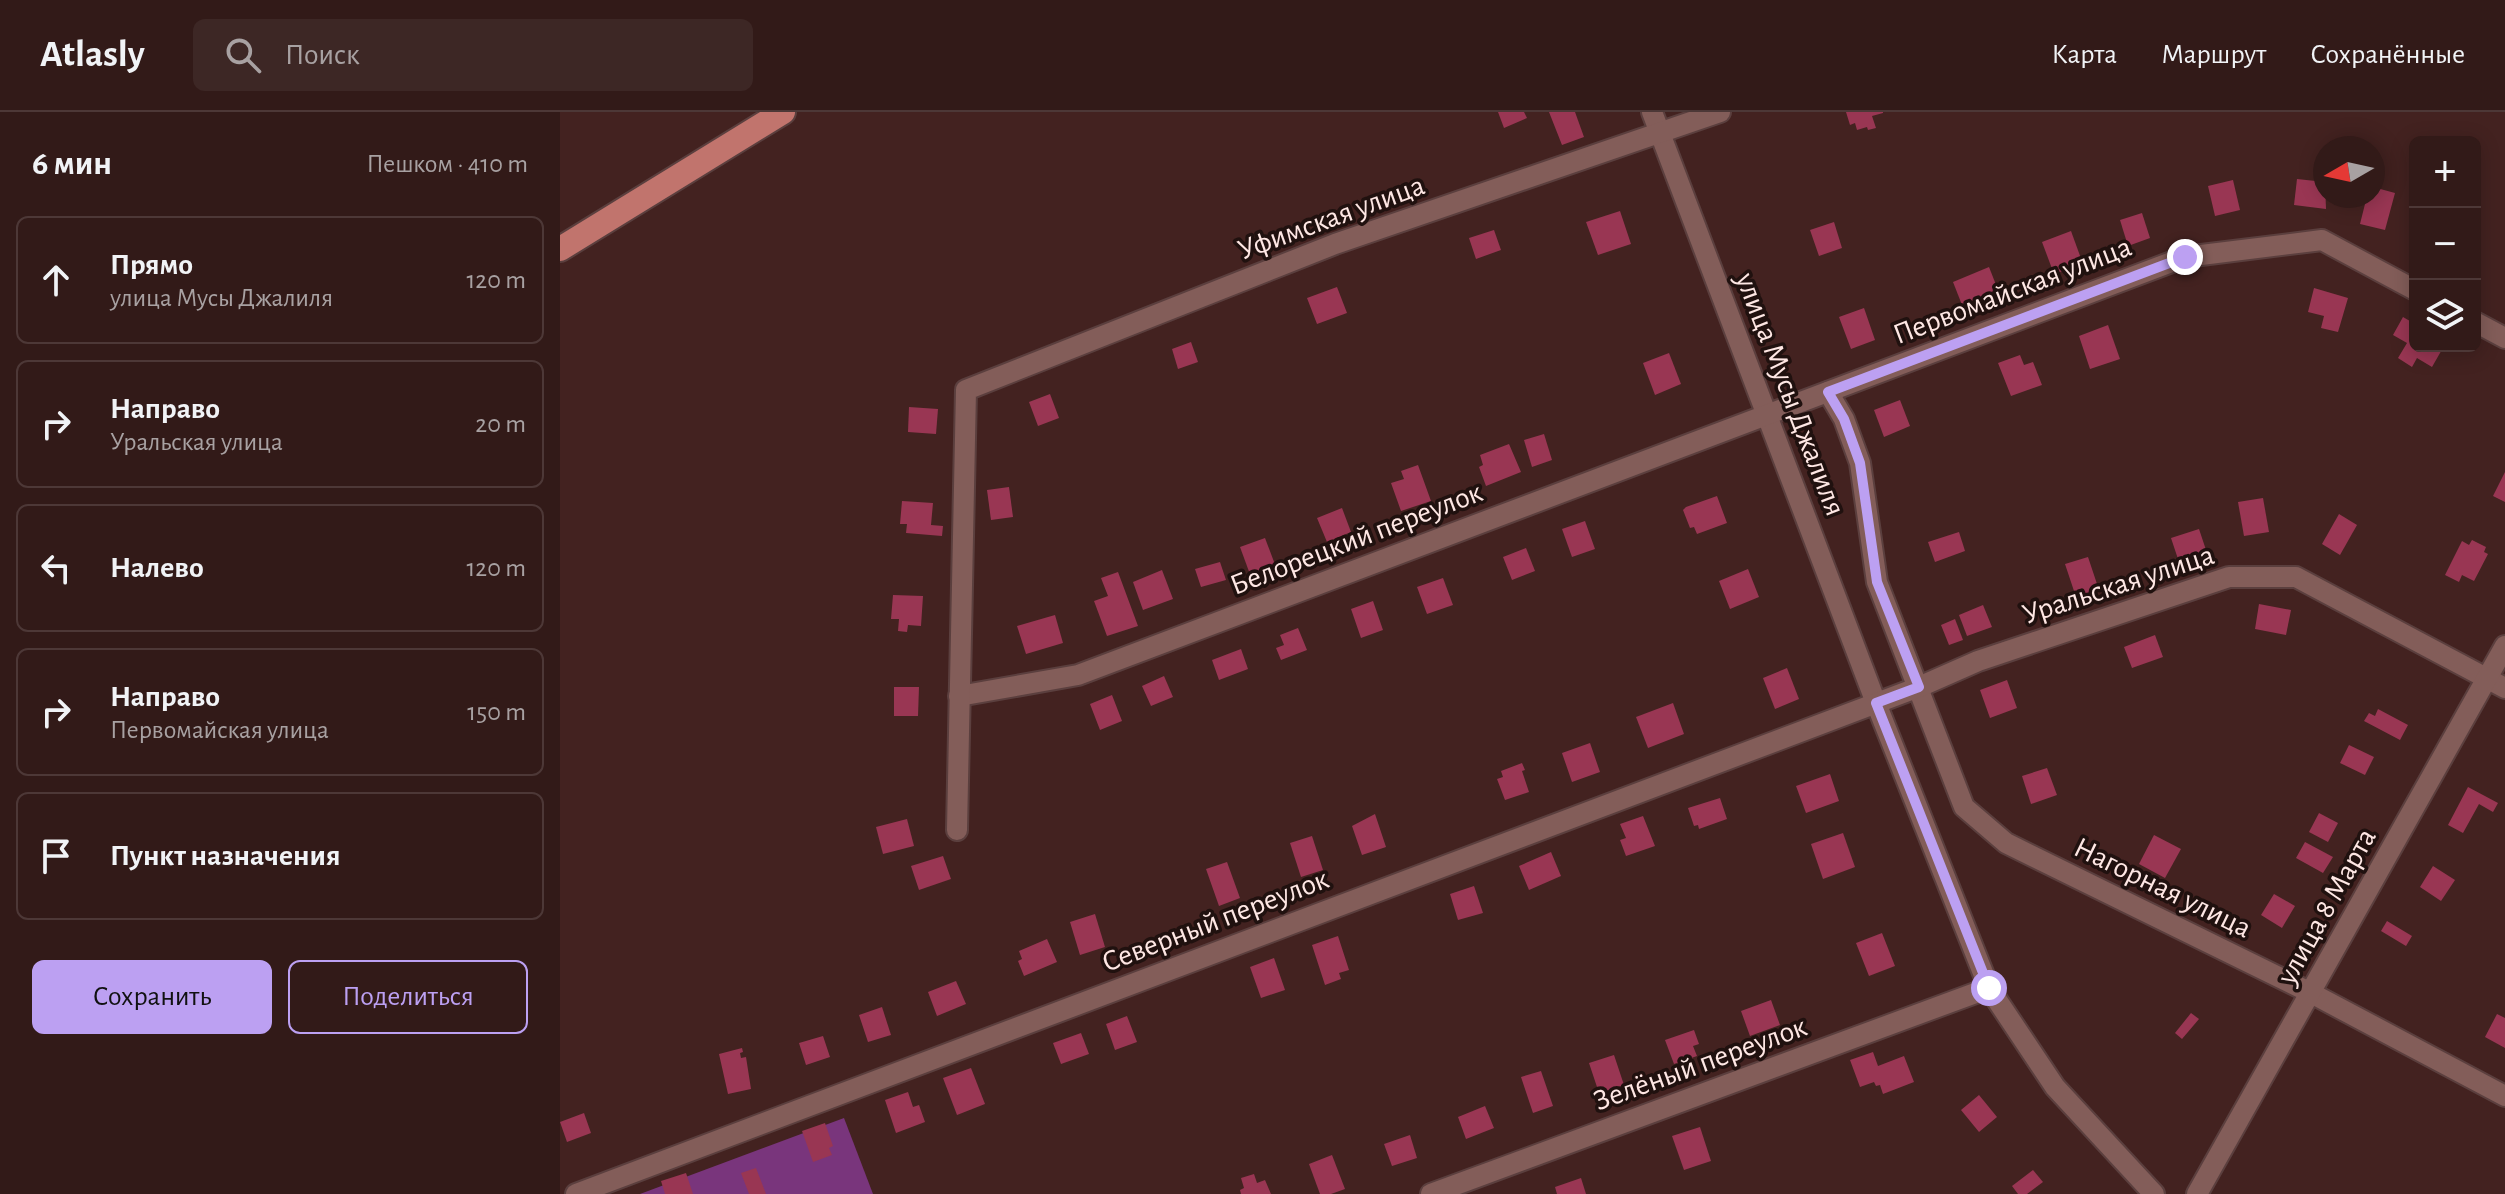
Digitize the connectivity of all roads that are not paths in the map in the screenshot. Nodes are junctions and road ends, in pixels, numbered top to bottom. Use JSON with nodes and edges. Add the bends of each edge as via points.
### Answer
{"nodes":[{"id":1,"x":783,"y":112,"type":"edge"},
{"id":2,"x":1652,"y":112,"type":"edge"},
{"id":3,"x":1720,"y":112,"type":"edge"},
{"id":4,"x":1660,"y":134,"type":"junction"},
{"id":5,"x":560,"y":249,"type":"edge"},
{"id":6,"x":2409,"y":287,"type":"edge"},
{"id":7,"x":2481,"y":325,"type":"edge"},
{"id":8,"x":2505,"y":338,"type":"edge"},
{"id":9,"x":1828,"y":392,"type":"junction"},
{"id":10,"x":1767,"y":415,"type":"junction"},
{"id":11,"x":2505,"y":646,"type":"edge"},
{"id":12,"x":2496,"y":682,"type":"edge"},
{"id":13,"x":1919,"y":687,"type":"junction"},
{"id":14,"x":959,"y":696,"type":"junction"},
{"id":15,"x":1876,"y":703,"type":"junction"},
{"id":16,"x":957,"y":830,"type":"dead end"},
{"id":17,"x":1989,"y":988,"type":"junction"},
{"id":18,"x":2311,"y":993,"type":"junction"},
{"id":19,"x":2505,"y":1096,"type":"edge"},
{"id":20,"x":576,"y":1194,"type":"edge"},
{"id":21,"x":1431,"y":1194,"type":"edge"},
{"id":22,"x":2154,"y":1194,"type":"edge"},
{"id":23,"x":2197,"y":1194,"type":"edge"}],
"edges":[{"from":1,"to":5,"type":"main road"},
{"from":2,"to":4,"type":"street","name":"улица Мусы Джалиля"},
{"from":3,"to":4,"type":"street","name":"Уфимская улица"},
{"from":4,"to":10,"type":"street","name":"улица Мусы Джалиля"},
{"from":4,"to":14,"type":"street","name":"Уфимская улица","via":[[1335,244],[966,390]]},
{"from":6,"to":9,"type":"street","name":"Первомайская улица","via":[[2322,240],[2185,257]]},
{"from":7,"to":8,"type":"street"},
{"from":9,"to":10,"type":"street","name":"Первомайская улица"},
{"from":9,"to":13,"type":"street","name":"Нагорная улица","via":[[1860,463],[1877,582]]},
{"from":10,"to":14,"type":"street","name":"Белорецкий переулок","via":[[1078,675]]},
{"from":10,"to":15,"type":"street","name":"улица Мусы Джалиля"},
{"from":11,"to":12,"type":"street","name":"улица 8 Марта"},
{"from":12,"to":13,"type":"street","name":"Уральская улица","via":[[2296,577],[2229,577],[1978,661]]},
{"from":12,"to":18,"type":"street","name":"улица 8 Марта"},
{"from":13,"to":15,"type":"street","name":"Уральская улица"},
{"from":13,"to":18,"type":"street","name":"Нагорная улица","via":[[1964,807],[2006,843]]},
{"from":14,"to":16,"type":"street"},
{"from":15,"to":17,"type":"street","name":"улица Мусы Джалиля"},
{"from":15,"to":20,"type":"street","name":"Северный переулок"},
{"from":17,"to":21,"type":"street","name":"Зелёный переулок"},
{"from":17,"to":22,"type":"street","name":"улица Мусы Джалиля","via":[[2055,1087]]},
{"from":18,"to":19,"type":"street","name":"Нагорная улица"},
{"from":18,"to":23,"type":"street","name":"улица 8 Марта"}]}
